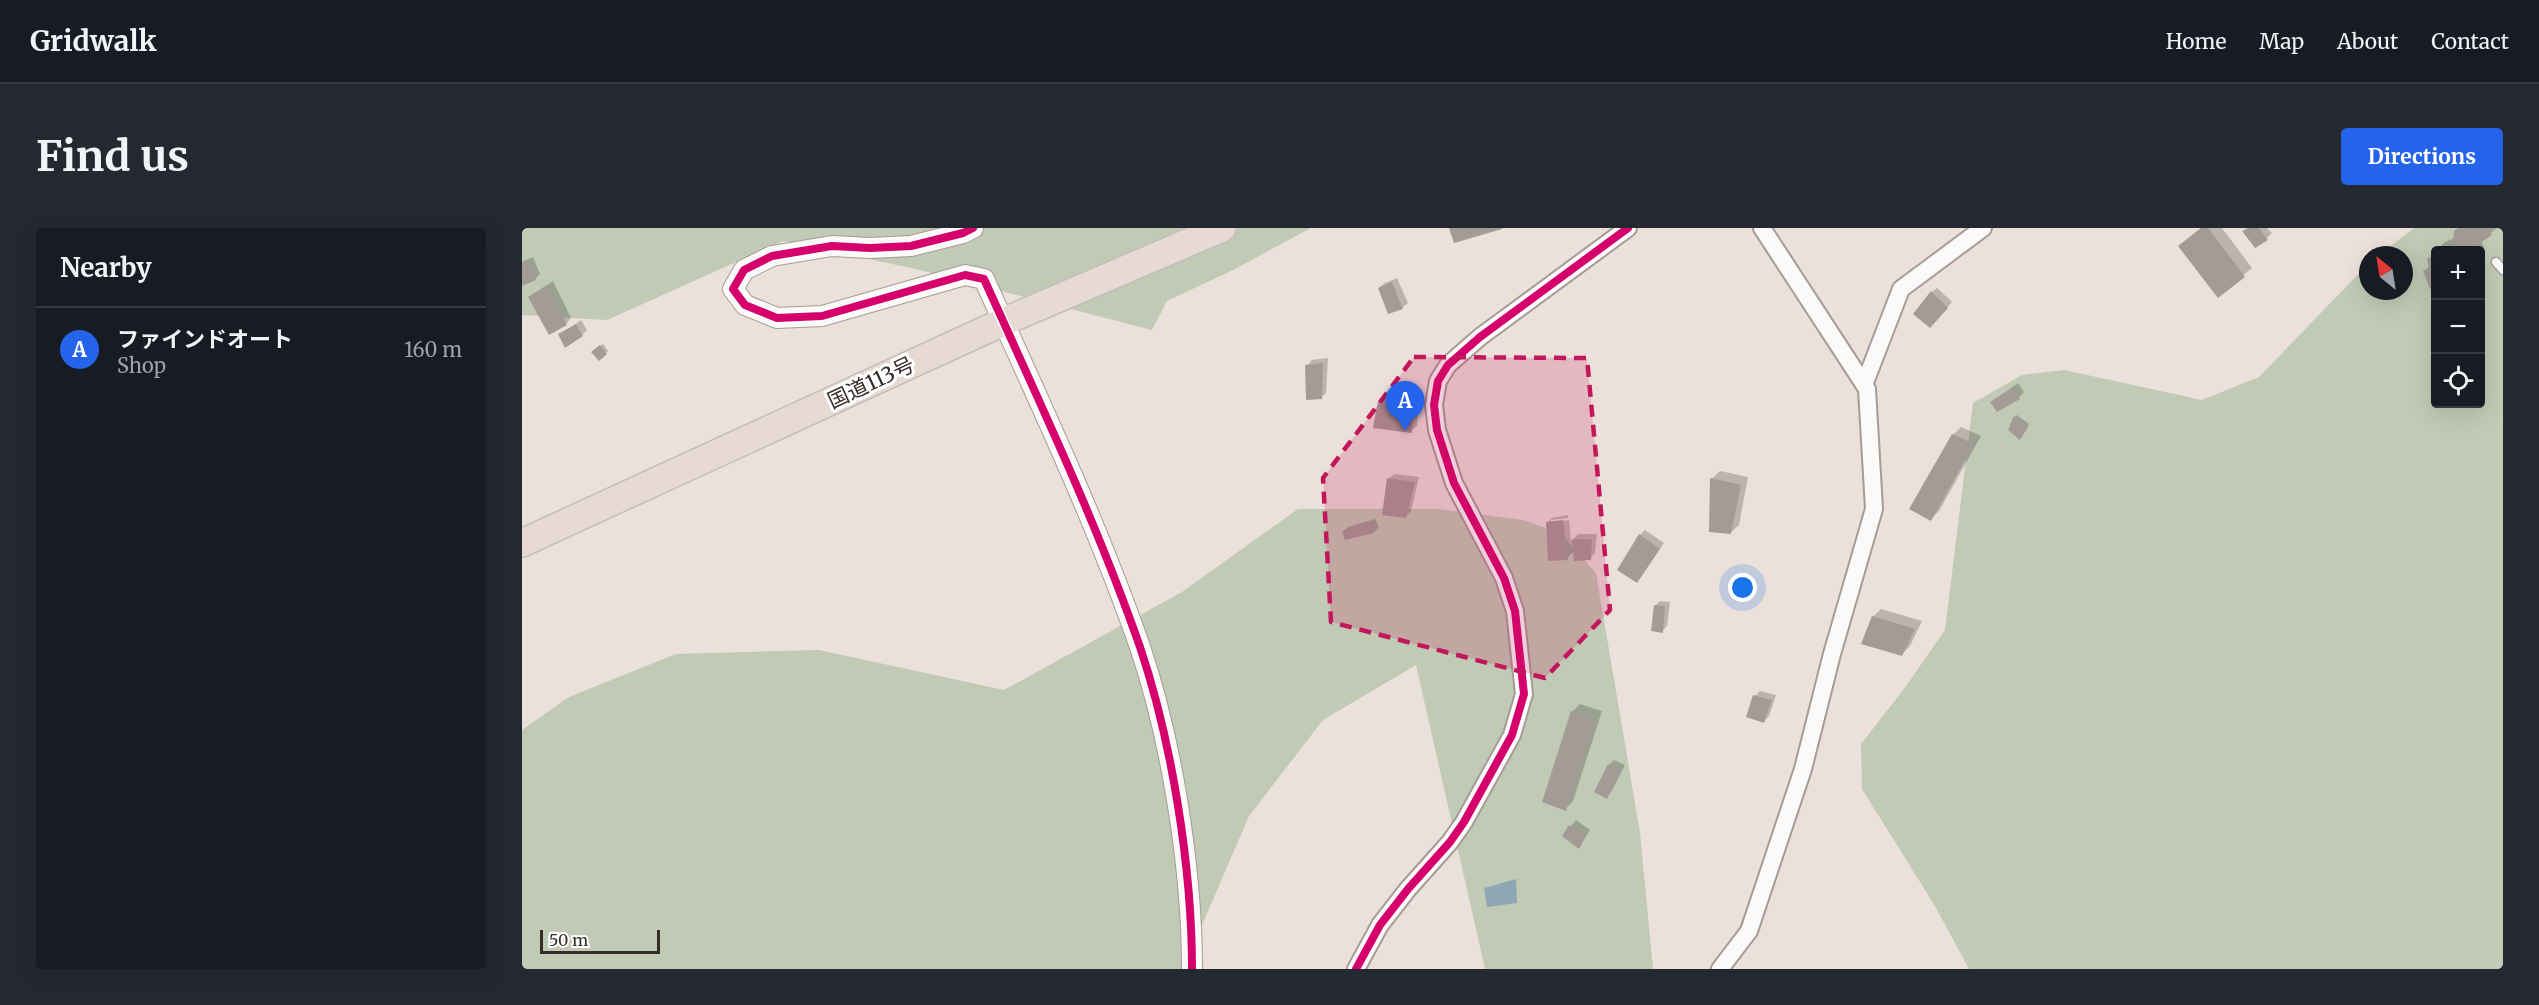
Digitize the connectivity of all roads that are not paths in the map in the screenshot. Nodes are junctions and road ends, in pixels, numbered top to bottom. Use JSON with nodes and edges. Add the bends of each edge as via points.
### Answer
{"nodes":[{"id":1,"x":974,"y":228,"type":"edge"},
{"id":2,"x":1222,"y":228,"type":"edge"},
{"id":3,"x":1628,"y":228,"type":"edge"},
{"id":4,"x":1762,"y":228,"type":"edge"},
{"id":5,"x":1983,"y":228,"type":"edge"},
{"id":6,"x":2496,"y":262,"type":"dead end"},
{"id":7,"x":2503,"y":270,"type":"edge"},
{"id":8,"x":1003,"y":322,"type":"junction"},
{"id":9,"x":1864,"y":386,"type":"junction"},
{"id":10,"x":522,"y":543,"type":"edge"},
{"id":11,"x":1192,"y":969,"type":"edge"},
{"id":12,"x":1356,"y":969,"type":"edge"},
{"id":13,"x":1720,"y":969,"type":"edge"}],
"edges":[{"from":1,"to":8,"type":"street","via":[[911,246],[832,246],[772,256],[744,270],[733,289],[745,305],[777,318],[822,316],[965,275],[984,279]]},
{"from":2,"to":8,"type":"highway","name":"国道113号"},
{"from":3,"to":12,"type":"street","via":[[1480,337],[1448,365],[1438,381],[1434,405],[1437,430],[1454,483],[1504,578],[1515,611],[1524,694],[1512,735],[1464,822],[1380,925]]},
{"from":4,"to":9,"type":"street"},
{"from":5,"to":9,"type":"street","via":[[1900,289]]},
{"from":6,"to":7,"type":"lane"},
{"from":8,"to":10,"type":"highway","name":"国道113号"},
{"from":8,"to":11,"type":"street","via":[[1098,534],[1140,649],[1168,754],[1187,871]]},
{"from":9,"to":13,"type":"street","via":[[1874,509],[1803,770],[1749,931]]}]}
